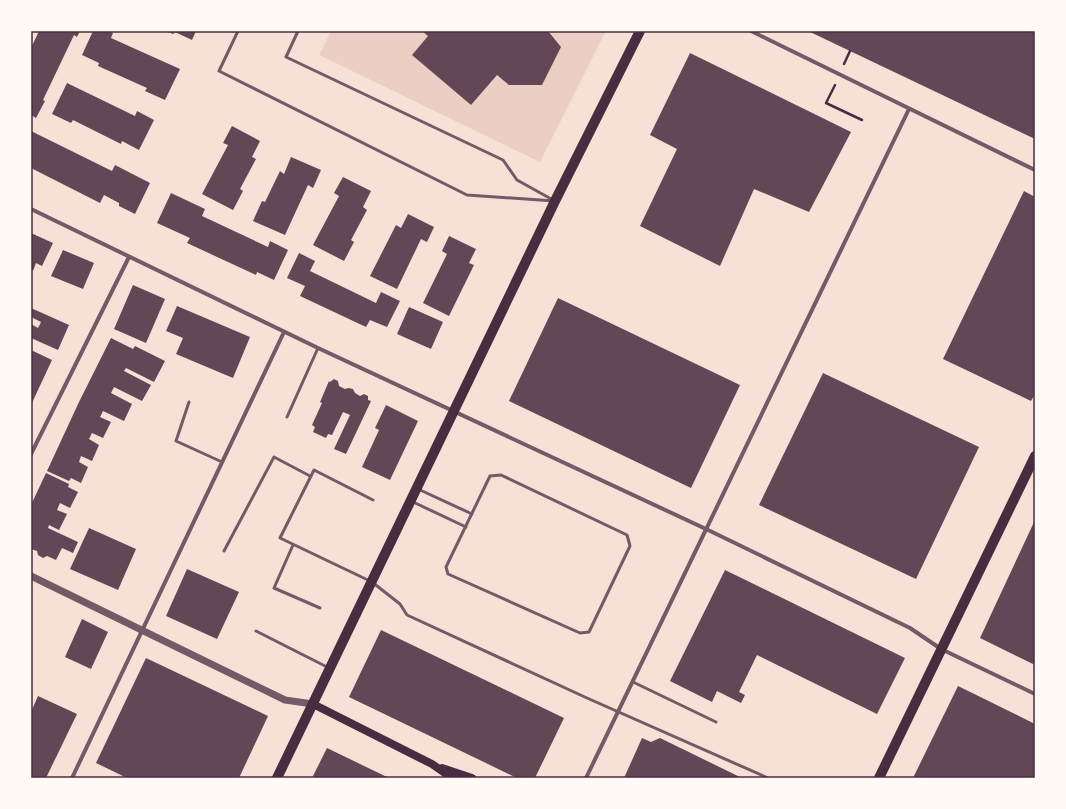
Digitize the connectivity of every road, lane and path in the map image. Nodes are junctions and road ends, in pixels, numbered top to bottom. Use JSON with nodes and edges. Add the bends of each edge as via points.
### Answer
{"nodes":[{"id":1,"x":238,"y":31,"type":"edge"},
{"id":2,"x":298,"y":31,"type":"edge"},
{"id":3,"x":640,"y":31,"type":"edge"},
{"id":4,"x":751,"y":31,"type":"edge"},
{"id":5,"x":850,"y":51,"type":"dead end"},
{"id":6,"x":841,"y":70,"type":"dead end"},
{"id":7,"x":835,"y":84,"type":"dead end"},
{"id":8,"x":909,"y":109,"type":"junction"},
{"id":9,"x":862,"y":120,"type":"dead end"},
{"id":10,"x":1035,"y":170,"type":"edge"},
{"id":11,"x":555,"y":201,"type":"junction"},
{"id":12,"x":31,"y":209,"type":"edge"},
{"id":13,"x":129,"y":257,"type":"junction"},
{"id":14,"x":284,"y":332,"type":"junction"},
{"id":15,"x":318,"y":348,"type":"junction"},
{"id":16,"x":189,"y":402,"type":"dead end"},
{"id":17,"x":454,"y":411,"type":"junction"},
{"id":18,"x":287,"y":417,"type":"dead end"},
{"id":19,"x":31,"y":454,"type":"edge"},
{"id":20,"x":1035,"y":456,"type":"edge"},
{"id":21,"x":222,"y":462,"type":"junction"},
{"id":22,"x":310,"y":476,"type":"junction"},
{"id":23,"x":417,"y":488,"type":"junction"},
{"id":24,"x":373,"y":500,"type":"dead end"},
{"id":25,"x":410,"y":501,"type":"junction"},
{"id":26,"x":472,"y":514,"type":"junction"},
{"id":27,"x":466,"y":527,"type":"junction"},
{"id":28,"x":706,"y":529,"type":"junction"},
{"id":29,"x":293,"y":545,"type":"junction"},
{"id":30,"x":224,"y":551,"type":"dead end"},
{"id":31,"x":31,"y":576,"type":"edge"},
{"id":32,"x":372,"y":582,"type":"junction"},
{"id":33,"x":320,"y":608,"type":"dead end"},
{"id":34,"x":141,"y":630,"type":"junction"},
{"id":35,"x":256,"y":631,"type":"dead end"},
{"id":36,"x":941,"y":649,"type":"junction"},
{"id":37,"x":330,"y":668,"type":"junction"},
{"id":38,"x":632,"y":682,"type":"junction"},
{"id":39,"x":1035,"y":694,"type":"edge"},
{"id":40,"x":313,"y":704,"type":"junction"},
{"id":41,"x":618,"y":711,"type":"junction"},
{"id":42,"x":716,"y":722,"type":"dead end"},
{"id":43,"x":432,"y":764,"type":"junction"},
{"id":44,"x":72,"y":778,"type":"edge"},
{"id":45,"x":277,"y":778,"type":"edge"},
{"id":46,"x":452,"y":778,"type":"edge"},
{"id":47,"x":472,"y":778,"type":"edge"},
{"id":48,"x":586,"y":778,"type":"edge"},
{"id":49,"x":768,"y":778,"type":"edge"},
{"id":50,"x":879,"y":778,"type":"edge"}],
"edges":[{"from":1,"to":11,"type":"lane","via":[[219,71],[466,195]]},
{"from":2,"to":11,"type":"lane","via":[[286,57],[503,160],[517,180]]},
{"from":3,"to":11,"type":"main road"},
{"from":4,"to":8,"type":"street"},
{"from":5,"to":6,"type":"path"},
{"from":7,"to":9,"type":"path","via":[[826,103]]},
{"from":8,"to":10,"type":"street"},
{"from":8,"to":28,"type":"street"},
{"from":11,"to":17,"type":"main road"},
{"from":12,"to":13,"type":"street"},
{"from":13,"to":14,"type":"street"},
{"from":13,"to":19,"type":"street"},
{"from":14,"to":15,"type":"street"},
{"from":14,"to":21,"type":"street"},
{"from":15,"to":17,"type":"street"},
{"from":15,"to":18,"type":"lane"},
{"from":16,"to":21,"type":"lane","via":[[176,441]]},
{"from":17,"to":23,"type":"main road"},
{"from":17,"to":28,"type":"street"},
{"from":20,"to":36,"type":"main road"},
{"from":21,"to":34,"type":"street"},
{"from":22,"to":24,"type":"lane","via":[[314,470]]},
{"from":22,"to":29,"type":"lane","via":[[280,538]]},
{"from":22,"to":30,"type":"lane","via":[[274,457]]},
{"from":23,"to":25,"type":"main road"},
{"from":23,"to":26,"type":"lane"},
{"from":25,"to":27,"type":"lane"},
{"from":25,"to":32,"type":"main road"},
{"from":26,"to":27,"type":"lane"},
{"from":26,"to":27,"type":"lane","via":[[490,476],[501,475],[627,535],[630,546],[589,632],[580,633],[448,574],[446,567]]},
{"from":28,"to":36,"type":"street","via":[[910,628]]},
{"from":28,"to":38,"type":"street"},
{"from":29,"to":32,"type":"lane"},
{"from":29,"to":33,"type":"lane","via":[[274,588]]},
{"from":31,"to":34,"type":"street"},
{"from":32,"to":37,"type":"main road"},
{"from":32,"to":41,"type":"lane","via":[[400,604],[407,615]]},
{"from":34,"to":40,"type":"street","via":[[285,700]]},
{"from":34,"to":44,"type":"street"},
{"from":35,"to":37,"type":"lane"},
{"from":36,"to":39,"type":"street"},
{"from":36,"to":50,"type":"main road"},
{"from":37,"to":40,"type":"main road"},
{"from":38,"to":41,"type":"street"},
{"from":38,"to":42,"type":"lane"},
{"from":40,"to":43,"type":"main road"},
{"from":40,"to":45,"type":"main road"},
{"from":41,"to":48,"type":"street"},
{"from":41,"to":49,"type":"lane"},
{"from":43,"to":46,"type":"main road"},
{"from":43,"to":47,"type":"main road"}]}
